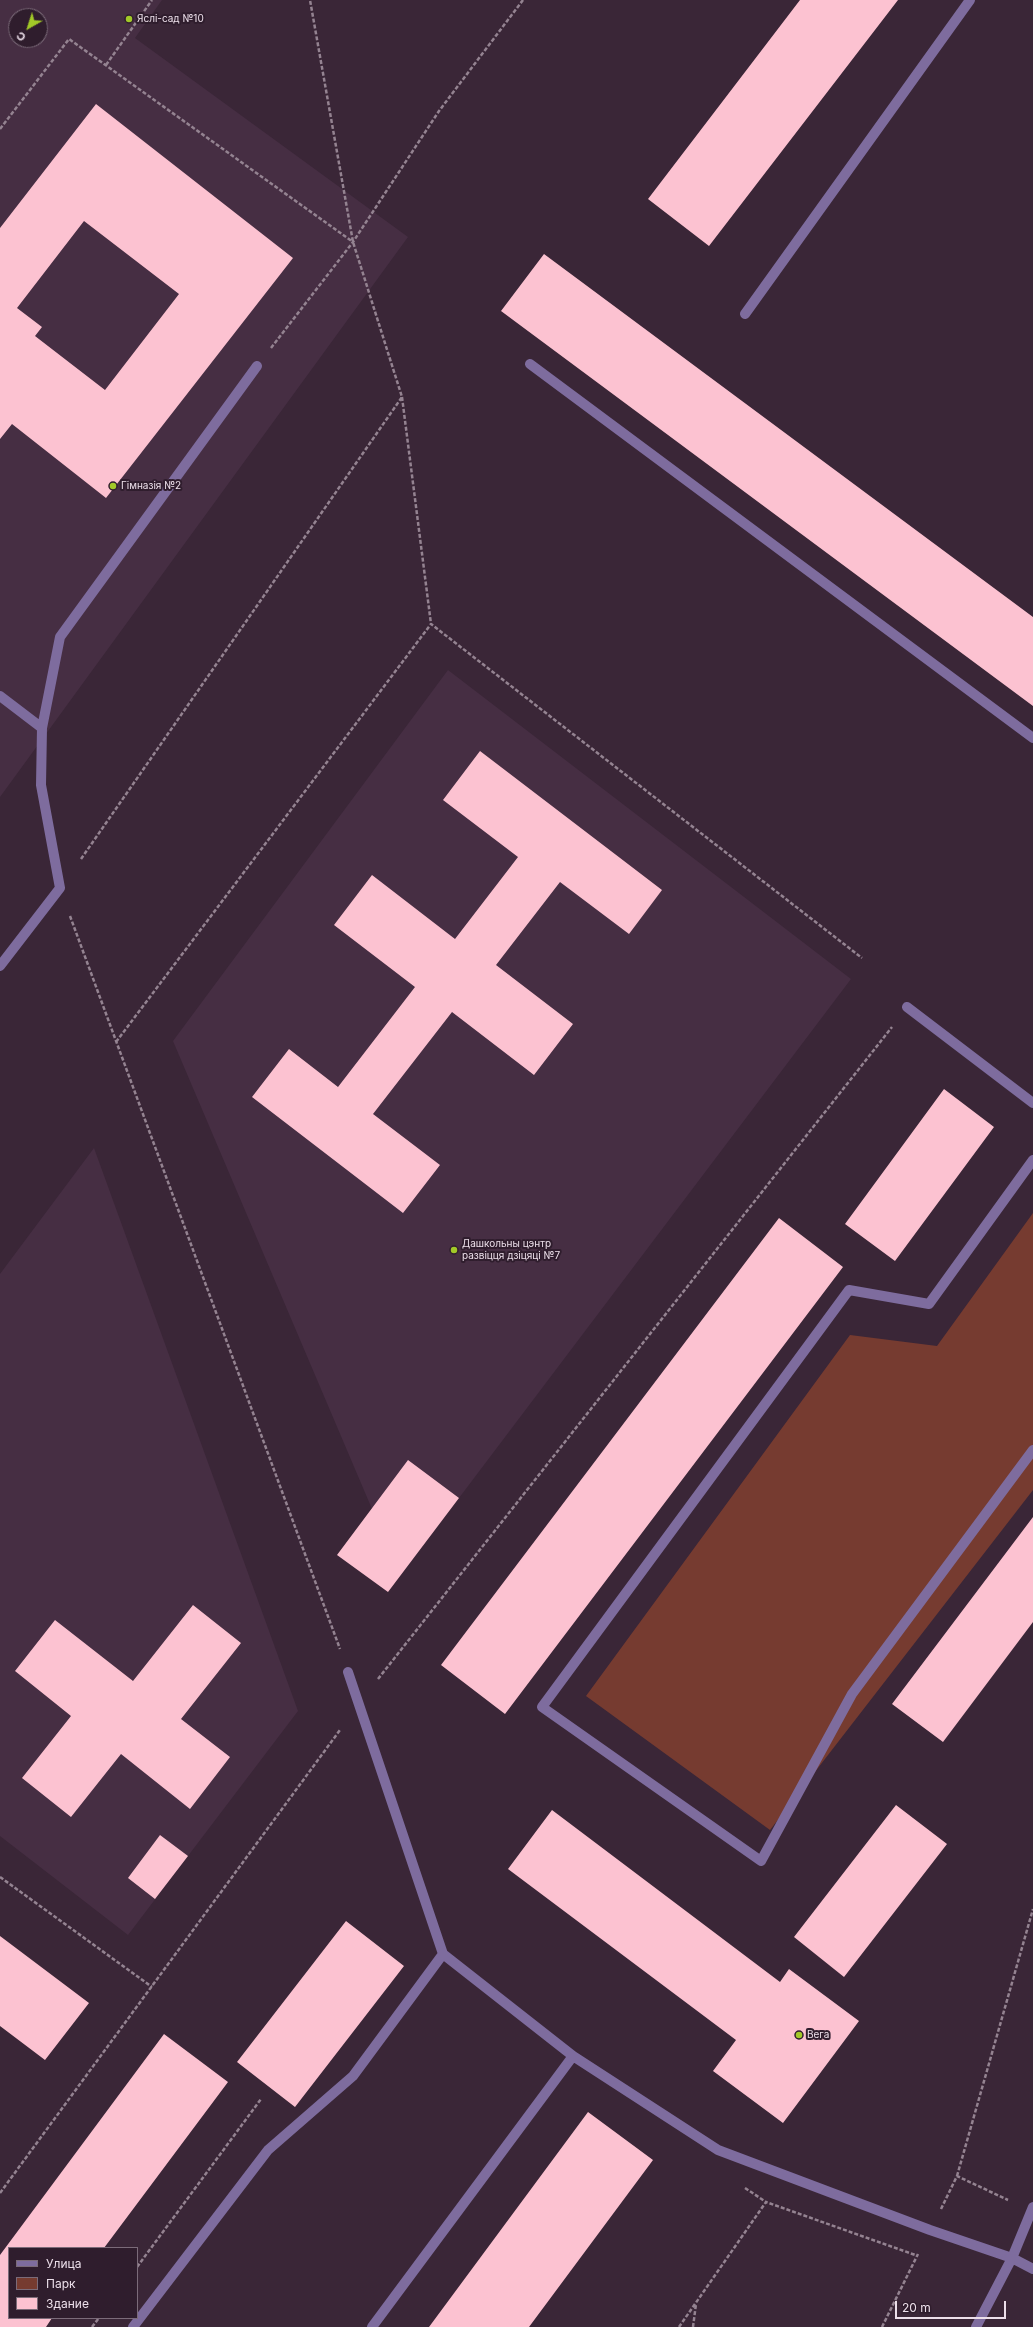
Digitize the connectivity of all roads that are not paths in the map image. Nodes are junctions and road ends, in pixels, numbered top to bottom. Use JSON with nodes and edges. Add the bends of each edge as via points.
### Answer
{"nodes":[{"id":1,"x":970,"y":0,"type":"edge"},
{"id":2,"x":746,"y":314,"type":"dead end"},
{"id":3,"x":530,"y":364,"type":"dead end"},
{"id":4,"x":257,"y":366,"type":"road end"},
{"id":5,"x":0,"y":696,"type":"edge"},
{"id":6,"x":42,"y":728,"type":"junction"},
{"id":7,"x":1033,"y":738,"type":"edge"},
{"id":8,"x":0,"y":966,"type":"edge"},
{"id":9,"x":907,"y":1007,"type":"road end"},
{"id":10,"x":1033,"y":1103,"type":"edge"},
{"id":11,"x":1033,"y":1160,"type":"edge"},
{"id":12,"x":1033,"y":1450,"type":"edge"},
{"id":13,"x":348,"y":1672,"type":"road end"},
{"id":14,"x":443,"y":1954,"type":"junction"},
{"id":15,"x":573,"y":2056,"type":"junction"},
{"id":16,"x":1033,"y":2207,"type":"edge"},
{"id":17,"x":1012,"y":2258,"type":"junction"},
{"id":18,"x":1033,"y":2269,"type":"edge"},
{"id":19,"x":133,"y":2327,"type":"edge"},
{"id":20,"x":372,"y":2327,"type":"edge"},
{"id":21,"x":976,"y":2327,"type":"edge"}],
"edges":[{"from":1,"to":2,"type":"street"},
{"from":3,"to":7,"type":"street"},
{"from":4,"to":6,"type":"street","via":[[60,637]]},
{"from":5,"to":6,"type":"street"},
{"from":6,"to":8,"type":"street","via":[[41,784],[60,888]]},
{"from":9,"to":10,"type":"street"},
{"from":11,"to":12,"type":"street","via":[[929,1304],[849,1290],[542,1707],[761,1861],[852,1694]]},
{"from":13,"to":14,"type":"street"},
{"from":14,"to":15,"type":"street"},
{"from":14,"to":19,"type":"street","via":[[353,2076],[268,2150]]},
{"from":15,"to":17,"type":"street","via":[[718,2150]]},
{"from":15,"to":20,"type":"street"},
{"from":16,"to":17,"type":"street"},
{"from":17,"to":18,"type":"street"},
{"from":17,"to":21,"type":"street"}]}
